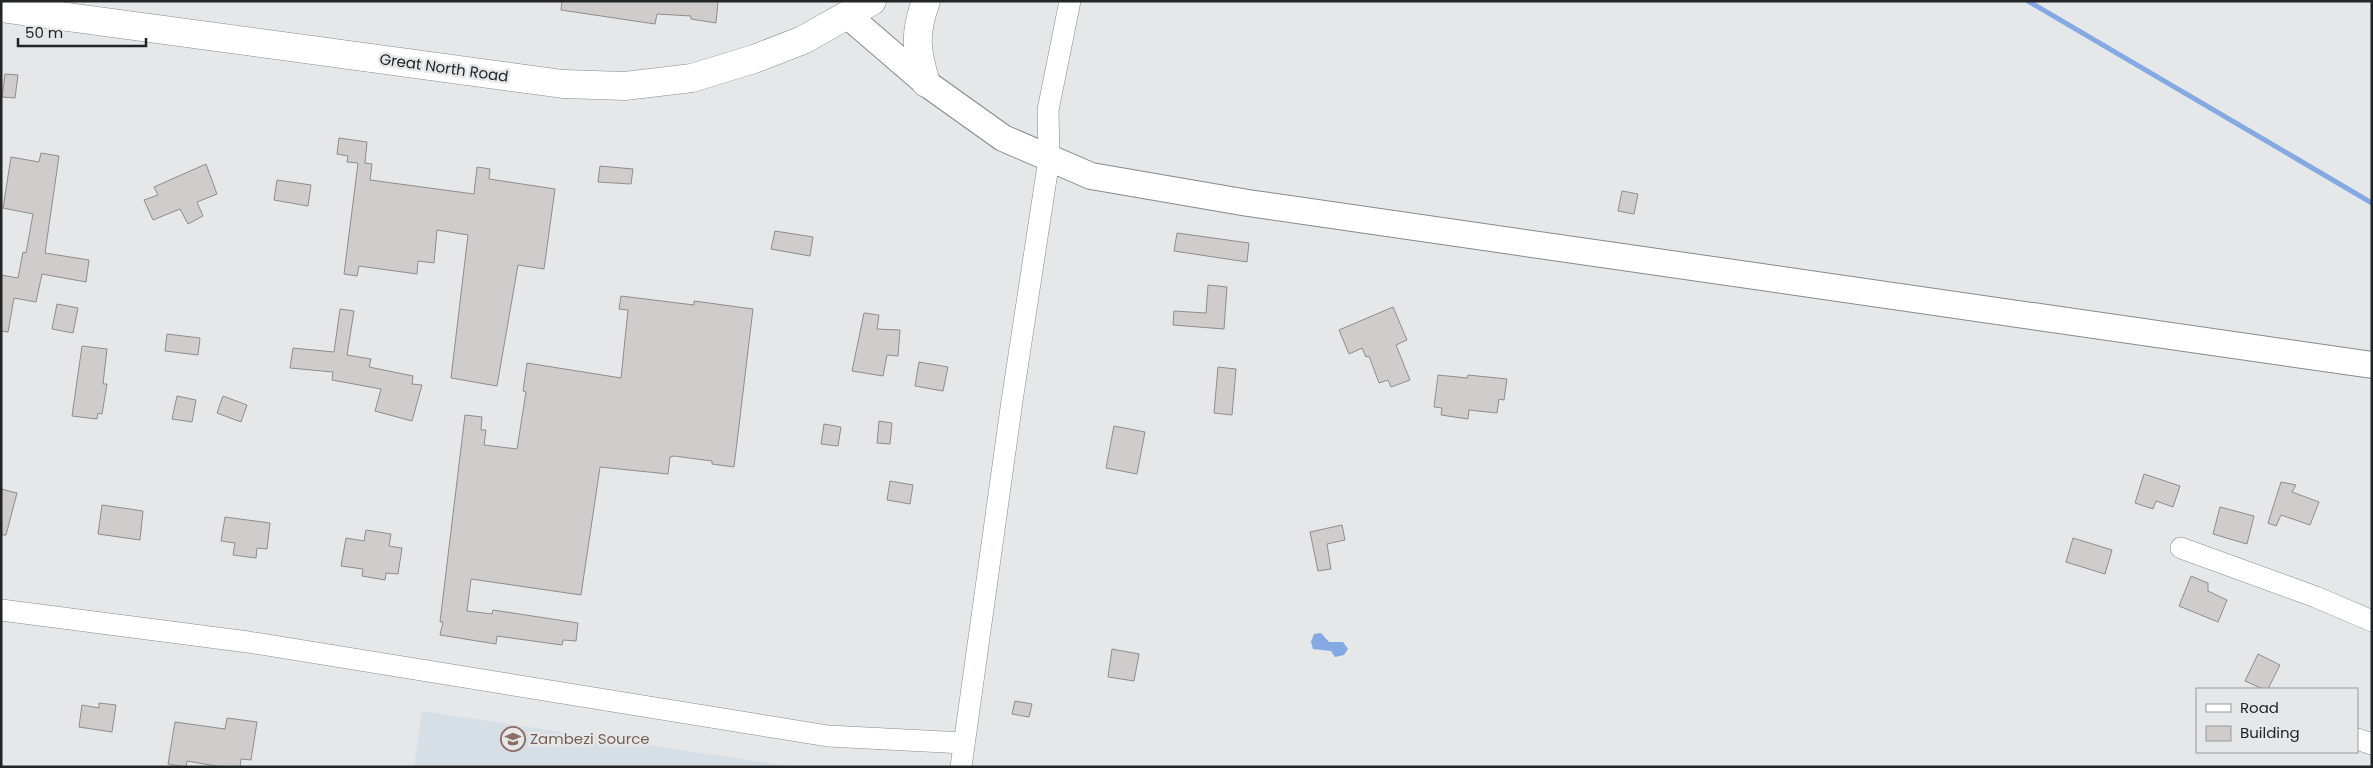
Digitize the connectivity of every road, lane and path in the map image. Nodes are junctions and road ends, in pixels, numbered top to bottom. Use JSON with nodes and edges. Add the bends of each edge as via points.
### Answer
{"nodes":[{"id":1,"x":872,"y":1,"type":"edge"},
{"id":2,"x":926,"y":1,"type":"edge"},
{"id":3,"x":1070,"y":1,"type":"edge"},
{"id":4,"x":1,"y":8,"type":"edge"},
{"id":5,"x":847,"y":15,"type":"junction"},
{"id":6,"x":926,"y":83,"type":"junction"},
{"id":7,"x":1049,"y":159,"type":"junction"},
{"id":8,"x":2372,"y":365,"type":"edge"},
{"id":9,"x":2181,"y":548,"type":"dead end"},
{"id":10,"x":1,"y":610,"type":"edge"},
{"id":11,"x":2372,"y":621,"type":"edge"},
{"id":12,"x":2358,"y":739,"type":"edge"},
{"id":13,"x":964,"y":743,"type":"junction"},
{"id":14,"x":2372,"y":744,"type":"edge"},
{"id":15,"x":961,"y":767,"type":"edge"}],
"edges":[{"from":1,"to":5,"type":"highway","name":"Great North Road"},
{"from":2,"to":6,"type":"highway","via":[[916,43]]},
{"from":3,"to":7,"type":"street","via":[[1048,110]]},
{"from":4,"to":5,"type":"highway","name":"Great North Road","via":[[563,84],[625,86],[692,78],[754,59],[803,40]]},
{"from":5,"to":6,"type":"main road"},
{"from":6,"to":7,"type":"main road","via":[[1003,138]]},
{"from":7,"to":8,"type":"main road","via":[[1091,176],[1248,203]]},
{"from":7,"to":13,"type":"street"},
{"from":9,"to":11,"type":"street"},
{"from":10,"to":13,"type":"street","via":[[248,642],[828,736]]},
{"from":12,"to":14,"type":"street"},
{"from":13,"to":15,"type":"street"}]}
